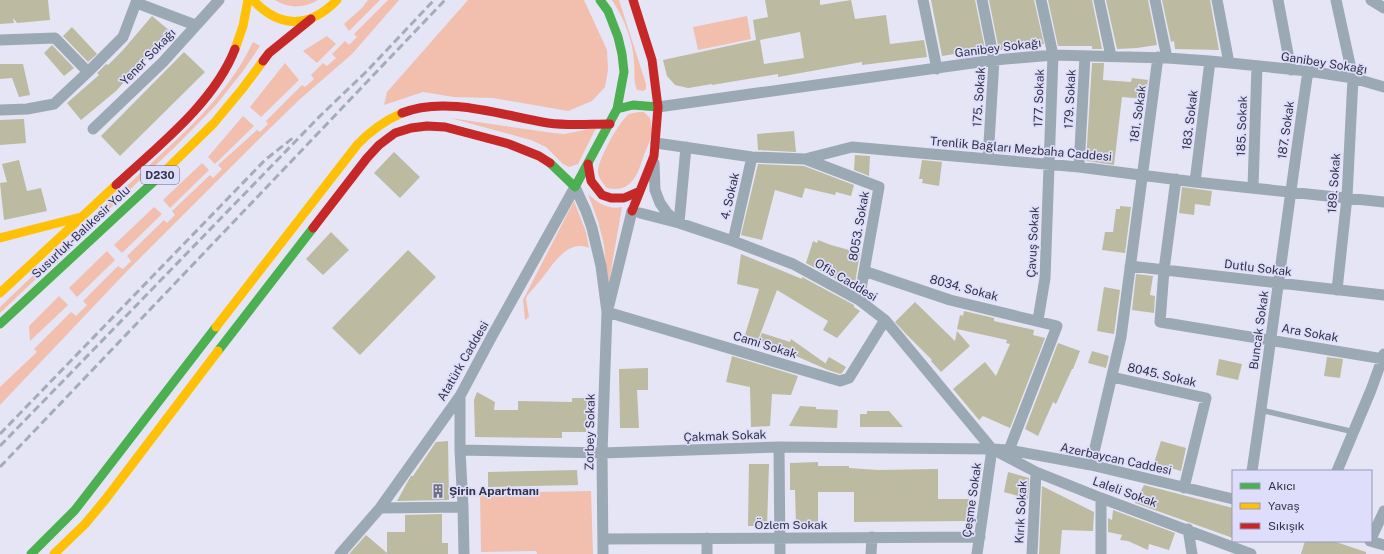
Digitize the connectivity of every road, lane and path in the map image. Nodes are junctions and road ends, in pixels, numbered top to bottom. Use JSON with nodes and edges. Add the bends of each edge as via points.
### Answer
{"nodes":[{"id":1,"x":219,"y":0,"type":"edge"},
{"id":2,"x":248,"y":0,"type":"edge"},
{"id":3,"x":253,"y":0,"type":"edge"},
{"id":4,"x":337,"y":0,"type":"edge"},
{"id":5,"x":600,"y":0,"type":"edge"},
{"id":6,"x":633,"y":0,"type":"edge"},
{"id":7,"x":923,"y":0,"type":"edge"},
{"id":8,"x":982,"y":0,"type":"edge"},
{"id":9,"x":1041,"y":0,"type":"edge"},
{"id":10,"x":1099,"y":0,"type":"edge"},
{"id":11,"x":1155,"y":0,"type":"edge"},
{"id":12,"x":1217,"y":0,"type":"edge"},
{"id":13,"x":1278,"y":0,"type":"edge"},
{"id":14,"x":1336,"y":0,"type":"edge"},
{"id":15,"x":1371,"y":0,"type":"edge"},
{"id":16,"x":137,"y":1,"type":"edge"},
{"id":17,"x":1384,"y":8,"type":"edge"},
{"id":18,"x":311,"y":19,"type":"junction"},
{"id":19,"x":195,"y":25,"type":"junction"},
{"id":20,"x":0,"y":40,"type":"edge"},
{"id":21,"x":1053,"y":55,"type":"junction"},
{"id":22,"x":1085,"y":56,"type":"junction"},
{"id":23,"x":1111,"y":56,"type":"junction"},
{"id":24,"x":1163,"y":58,"type":"junction"},
{"id":25,"x":994,"y":60,"type":"junction"},
{"id":26,"x":1210,"y":61,"type":"junction"},
{"id":27,"x":1229,"y":63,"type":"junction"},
{"id":28,"x":1257,"y":66,"type":"junction"},
{"id":29,"x":937,"y":68,"type":"junction"},
{"id":30,"x":1291,"y":70,"type":"junction"},
{"id":31,"x":88,"y":72,"type":"junction"},
{"id":32,"x":1308,"y":72,"type":"junction"},
{"id":33,"x":1353,"y":78,"type":"junction"},
{"id":34,"x":1384,"y":87,"type":"edge"},
{"id":35,"x":658,"y":107,"type":"junction"},
{"id":36,"x":617,"y":109,"type":"junction"},
{"id":37,"x":0,"y":110,"type":"edge"},
{"id":38,"x":610,"y":124,"type":"junction"},
{"id":39,"x":94,"y":129,"type":"dead end"},
{"id":40,"x":656,"y":143,"type":"junction"},
{"id":41,"x":686,"y":147,"type":"junction"},
{"id":42,"x":654,"y":156,"type":"junction"},
{"id":43,"x":752,"y":157,"type":"junction"},
{"id":44,"x":805,"y":159,"type":"junction"},
{"id":45,"x":988,"y":159,"type":"junction"},
{"id":46,"x":588,"y":164,"type":"junction"},
{"id":47,"x":1050,"y":165,"type":"junction"},
{"id":48,"x":1079,"y":167,"type":"junction"},
{"id":49,"x":1142,"y":174,"type":"junction"},
{"id":50,"x":1176,"y":179,"type":"junction"},
{"id":51,"x":1195,"y":182,"type":"junction"},
{"id":52,"x":575,"y":187,"type":"junction"},
{"id":53,"x":1253,"y":187,"type":"junction"},
{"id":54,"x":640,"y":190,"type":"junction"},
{"id":55,"x":1290,"y":192,"type":"junction"},
{"id":56,"x":1347,"y":197,"type":"junction"},
{"id":57,"x":1384,"y":202,"type":"edge"},
{"id":58,"x":636,"y":212,"type":"junction"},
{"id":59,"x":82,"y":217,"type":"junction"},
{"id":60,"x":679,"y":222,"type":"junction"},
{"id":61,"x":0,"y":238,"type":"edge"},
{"id":62,"x":733,"y":241,"type":"junction"},
{"id":63,"x":1130,"y":266,"type":"junction"},
{"id":64,"x":1164,"y":270,"type":"junction"},
{"id":65,"x":864,"y":271,"type":"junction"},
{"id":66,"x":1279,"y":283,"type":"junction"},
{"id":67,"x":1337,"y":290,"type":"junction"},
{"id":68,"x":0,"y":293,"type":"edge"},
{"id":69,"x":1384,"y":295,"type":"edge"},
{"id":70,"x":859,"y":300,"type":"junction"},
{"id":71,"x":607,"y":312,"type":"junction"},
{"id":72,"x":885,"y":320,"type":"junction"},
{"id":73,"x":1038,"y":320,"type":"junction"},
{"id":74,"x":0,"y":324,"type":"edge"},
{"id":75,"x":1271,"y":340,"type":"junction"},
{"id":76,"x":1384,"y":357,"type":"edge"},
{"id":77,"x":1112,"y":377,"type":"junction"},
{"id":78,"x":460,"y":396,"type":"junction"},
{"id":79,"x":1261,"y":410,"type":"junction"},
{"id":80,"x":1354,"y":432,"type":"junction"},
{"id":81,"x":780,"y":447,"type":"junction"},
{"id":82,"x":992,"y":449,"type":"junction"},
{"id":83,"x":460,"y":450,"type":"junction"},
{"id":84,"x":1009,"y":450,"type":"junction"},
{"id":85,"x":602,"y":453,"type":"junction"},
{"id":86,"x":1091,"y":465,"type":"junction"},
{"id":87,"x":1252,"y":470,"type":"edge"},
{"id":88,"x":1337,"y":470,"type":"edge"},
{"id":89,"x":1036,"y":472,"type":"junction"},
{"id":90,"x":1184,"y":488,"type":"junction"},
{"id":91,"x":1100,"y":498,"type":"junction"},
{"id":92,"x":1232,"y":500,"type":"edge"},
{"id":93,"x":464,"y":506,"type":"junction"},
{"id":94,"x":380,"y":508,"type":"junction"},
{"id":95,"x":1384,"y":511,"type":"edge"},
{"id":96,"x":1188,"y":529,"type":"junction"},
{"id":97,"x":872,"y":537,"type":"junction"},
{"id":98,"x":980,"y":537,"type":"junction"},
{"id":99,"x":707,"y":538,"type":"junction"},
{"id":100,"x":780,"y":538,"type":"junction"},
{"id":101,"x":1372,"y":538,"type":"edge"},
{"id":102,"x":603,"y":539,"type":"junction"},
{"id":103,"x":1372,"y":540,"type":"edge"},
{"id":104,"x":1384,"y":545,"type":"edge"},
{"id":105,"x":1224,"y":549,"type":"edge"},
{"id":106,"x":31,"y":554,"type":"edge"},
{"id":107,"x":54,"y":554,"type":"edge"},
{"id":108,"x":340,"y":554,"type":"edge"},
{"id":109,"x":464,"y":554,"type":"edge"},
{"id":110,"x":603,"y":554,"type":"edge"},
{"id":111,"x":707,"y":554,"type":"edge"},
{"id":112,"x":780,"y":554,"type":"edge"},
{"id":113,"x":871,"y":554,"type":"edge"},
{"id":114,"x":977,"y":554,"type":"edge"},
{"id":115,"x":1032,"y":554,"type":"edge"},
{"id":116,"x":1101,"y":554,"type":"edge"},
{"id":117,"x":1192,"y":554,"type":"edge"},
{"id":118,"x":1251,"y":554,"type":"edge"}],
"edges":[{"from":1,"to":19,"type":"street","name":"Yener Sokağı"},
{"from":2,"to":59,"type":"main road","name":"Susurluk-Balıkesir Yolu","number":"D230","via":[[238,43],[223,73],[202,101],[178,127]]},
{"from":3,"to":18,"type":"main road","via":[[260,9],[275,18],[293,22]]},
{"from":4,"to":18,"type":"main road","via":[[326,11]]},
{"from":5,"to":36,"type":"main road","via":[[608,11],[622,54],[624,72]]},
{"from":6,"to":35,"type":"main road","via":[[652,60]]},
{"from":7,"to":29,"type":"street"},
{"from":8,"to":25,"type":"street","name":"175. Sokak"},
{"from":9,"to":21,"type":"street","name":"177. Sokak"},
{"from":10,"to":23,"type":"street"},
{"from":11,"to":24,"type":"street","name":"181. Sokak"},
{"from":12,"to":27,"type":"street"},
{"from":13,"to":30,"type":"street"},
{"from":14,"to":33,"type":"street","name":"189. Sokak"},
{"from":15,"to":17,"type":"street"},
{"from":16,"to":19,"type":"street"},
{"from":16,"to":31,"type":"street","via":[[123,37]]},
{"from":18,"to":74,"type":"main road","name":"Susurluk-Balıkesir Yolu","number":"D230","via":[[269,53],[214,123]]},
{"from":19,"to":39,"type":"street","name":"Yener Sokağı","via":[[163,62]]},
{"from":20,"to":31,"type":"street","via":[[55,38]]},
{"from":21,"to":22,"type":"street","name":"Ganibey Sokağı"},
{"from":21,"to":25,"type":"street","name":"Ganibey Sokağı"},
{"from":21,"to":47,"type":"street","name":"177. Sokak"},
{"from":22,"to":23,"type":"street","name":"Ganibey Sokağı"},
{"from":22,"to":48,"type":"street","name":"179. Sokak"},
{"from":23,"to":24,"type":"street","name":"Ganibey Sokağı"},
{"from":24,"to":26,"type":"street","name":"Ganibey Sokağı"},
{"from":24,"to":49,"type":"street","name":"181. Sokak"},
{"from":25,"to":29,"type":"street","name":"Ganibey Sokağı"},
{"from":25,"to":45,"type":"street","name":"175. Sokak"},
{"from":26,"to":27,"type":"street","name":"Ganibey Sokağı"},
{"from":26,"to":51,"type":"street","name":"183. Sokak"},
{"from":27,"to":28,"type":"street","name":"Ganibey Sokağı"},
{"from":28,"to":30,"type":"street","name":"Ganibey Sokağı"},
{"from":28,"to":53,"type":"street","name":"185. Sokak"},
{"from":29,"to":35,"type":"street","name":"Ganibey Sokağı"},
{"from":30,"to":32,"type":"street","name":"Ganibey Sokağı"},
{"from":31,"to":37,"type":"street","via":[[54,104]]},
{"from":32,"to":33,"type":"street","name":"Ganibey Sokağı"},
{"from":32,"to":55,"type":"street","name":"187. Sokak"},
{"from":33,"to":34,"type":"street","name":"Ganibey Sokağı"},
{"from":33,"to":56,"type":"street","name":"189. Sokak"},
{"from":35,"to":36,"type":"main road","name":"Ganibey Sokağı","via":[[638,104]]},
{"from":35,"to":40,"type":"main road"},
{"from":36,"to":38,"type":"main road"},
{"from":38,"to":46,"type":"main road"},
{"from":38,"to":106,"type":"main road","via":[[550,123],[443,106],[408,111],[377,126],[357,145],[75,510]]},
{"from":40,"to":41,"type":"street","name":"Trenlik Bağları Mezbaha Caddesi"},
{"from":40,"to":42,"type":"main road"},
{"from":41,"to":43,"type":"street","name":"Trenlik Bağları Mezbaha Caddesi"},
{"from":41,"to":60,"type":"street"},
{"from":42,"to":54,"type":"main road"},
{"from":42,"to":60,"type":"street","name":"Ofis Caddesi","via":[[657,198],[666,213]]},
{"from":43,"to":44,"type":"street","name":"Trenlik Bağları Mezbaha Caddesi"},
{"from":43,"to":62,"type":"street","name":"4. Sokak"},
{"from":44,"to":45,"type":"street","name":"Trenlik Bağları Mezbaha Caddesi","via":[[852,147]]},
{"from":44,"to":65,"type":"street","name":"8053. Sokak","via":[[878,188]]},
{"from":45,"to":47,"type":"street","name":"Trenlik Bağları Mezbaha Caddesi"},
{"from":46,"to":52,"type":"main road"},
{"from":46,"to":54,"type":"main road","via":[[591,181],[602,194],[611,198],[624,198]]},
{"from":47,"to":48,"type":"street","name":"Trenlik Bağları Mezbaha Caddesi"},
{"from":47,"to":73,"type":"street","name":"Çavuş Sokak","via":[[1045,278]]},
{"from":48,"to":49,"type":"street","name":"Trenlik Bağları Mezbaha Caddesi"},
{"from":49,"to":50,"type":"street","name":"Trenlik Bağları Mezbaha Caddesi"},
{"from":49,"to":63,"type":"street","name":"181. Sokak"},
{"from":50,"to":51,"type":"street","name":"Trenlik Bağları Mezbaha Caddesi"},
{"from":50,"to":64,"type":"street"},
{"from":51,"to":53,"type":"street","name":"Trenlik Bağları Mezbaha Caddesi"},
{"from":52,"to":71,"type":"street","via":[[592,228],[601,266]]},
{"from":52,"to":78,"type":"street","name":"Atatürk Caddesi"},
{"from":52,"to":107,"type":"main road","via":[[550,163],[509,144],[427,126],[395,133],[367,158],[105,500]]},
{"from":53,"to":55,"type":"street","name":"Trenlik Bağları Mezbaha Caddesi"},
{"from":54,"to":58,"type":"main road"},
{"from":55,"to":56,"type":"street","name":"Trenlik Bağları Mezbaha Caddesi"},
{"from":55,"to":66,"type":"street","name":"Buncak Sokak"},
{"from":56,"to":57,"type":"street","name":"Trenlik Bağları Mezbaha Caddesi"},
{"from":56,"to":67,"type":"street","name":"189. Sokak"},
{"from":58,"to":60,"type":"street","name":"Ofis Caddesi"},
{"from":58,"to":71,"type":"street"},
{"from":59,"to":61,"type":"main road"},
{"from":59,"to":68,"type":"main road","name":"Susurluk-Balıkesir Yolu","number":"D230"},
{"from":60,"to":62,"type":"street","name":"Ofis Caddesi"},
{"from":62,"to":70,"type":"street","name":"Ofis Caddesi","via":[[793,264]]},
{"from":63,"to":64,"type":"street","name":"Dutlu Sokak"},
{"from":63,"to":77,"type":"street","name":"181. Sokak","via":[[1121,337]]},
{"from":64,"to":66,"type":"street","name":"Dutlu Sokak"},
{"from":64,"to":75,"type":"street","name":"Ara Sokak","via":[[1160,322]]},
{"from":65,"to":70,"type":"street","name":"8053. Sokak"},
{"from":65,"to":73,"type":"street","name":"8034. Sokak","via":[[950,300]]},
{"from":66,"to":67,"type":"street","name":"Dutlu Sokak"},
{"from":66,"to":75,"type":"street","name":"Buncak Sokak"},
{"from":67,"to":69,"type":"street","name":"Dutlu Sokak"},
{"from":70,"to":72,"type":"street","name":"Ofis Caddesi"},
{"from":71,"to":72,"type":"street","name":"Cami Sokak","via":[[840,381],[849,378]]},
{"from":71,"to":85,"type":"street","name":"Zorbey Sokak"},
{"from":72,"to":82,"type":"street","name":"Ofis Caddesi"},
{"from":73,"to":84,"type":"street","name":"8034. Sokak","via":[[1057,326]]},
{"from":75,"to":76,"type":"street","name":"Ara Sokak"},
{"from":75,"to":79,"type":"street","name":"Buncak Sokak"},
{"from":76,"to":80,"type":"street"},
{"from":77,"to":86,"type":"street","name":"181. Sokak"},
{"from":77,"to":90,"type":"street","name":"8045. Sokak","via":[[1206,398]]},
{"from":78,"to":83,"type":"street"},
{"from":78,"to":94,"type":"street","name":"Atatürk Caddesi"},
{"from":79,"to":80,"type":"lane"},
{"from":79,"to":87,"type":"street","name":"Buncak Sokak"},
{"from":80,"to":88,"type":"street"},
{"from":81,"to":82,"type":"street","name":"Çakmak Sokak"},
{"from":81,"to":85,"type":"street","name":"Çakmak Sokak"},
{"from":81,"to":100,"type":"street"},
{"from":82,"to":84,"type":"street","name":"Azerbaycan Caddesi"},
{"from":82,"to":89,"type":"street","name":"Laleli Sokak"},
{"from":82,"to":98,"type":"street","name":"Çeşme Sokak"},
{"from":83,"to":85,"type":"street","name":"Çakmak Sokak"},
{"from":83,"to":93,"type":"street"},
{"from":84,"to":86,"type":"street","name":"Azerbaycan Caddesi"},
{"from":85,"to":102,"type":"street","name":"Zorbey Sokak"},
{"from":86,"to":90,"type":"street","name":"Azerbaycan Caddesi"},
{"from":89,"to":91,"type":"street","name":"Laleli Sokak"},
{"from":89,"to":115,"type":"street","name":"Kırık Sokak"},
{"from":90,"to":92,"type":"street","name":"Azerbaycan Caddesi"},
{"from":91,"to":96,"type":"street","name":"Laleli Sokak"},
{"from":91,"to":116,"type":"street"},
{"from":93,"to":94,"type":"street"},
{"from":93,"to":109,"type":"street"},
{"from":94,"to":108,"type":"street","name":"Atatürk Caddesi"},
{"from":95,"to":101,"type":"street"},
{"from":96,"to":105,"type":"street","name":"Laleli Sokak"},
{"from":96,"to":117,"type":"street"},
{"from":97,"to":98,"type":"street","name":"Özlem Sokak"},
{"from":97,"to":100,"type":"street","name":"Özlem Sokak"},
{"from":97,"to":113,"type":"street"},
{"from":98,"to":114,"type":"street","name":"Çeşme Sokak"},
{"from":99,"to":100,"type":"street","name":"Özlem Sokak"},
{"from":99,"to":102,"type":"street","name":"Özlem Sokak"},
{"from":99,"to":111,"type":"street"},
{"from":100,"to":112,"type":"street"},
{"from":102,"to":110,"type":"street","name":"Zorbey Sokak"},
{"from":103,"to":104,"type":"street"},
{"from":105,"to":118,"type":"street","name":"Laleli Sokak"}]}
